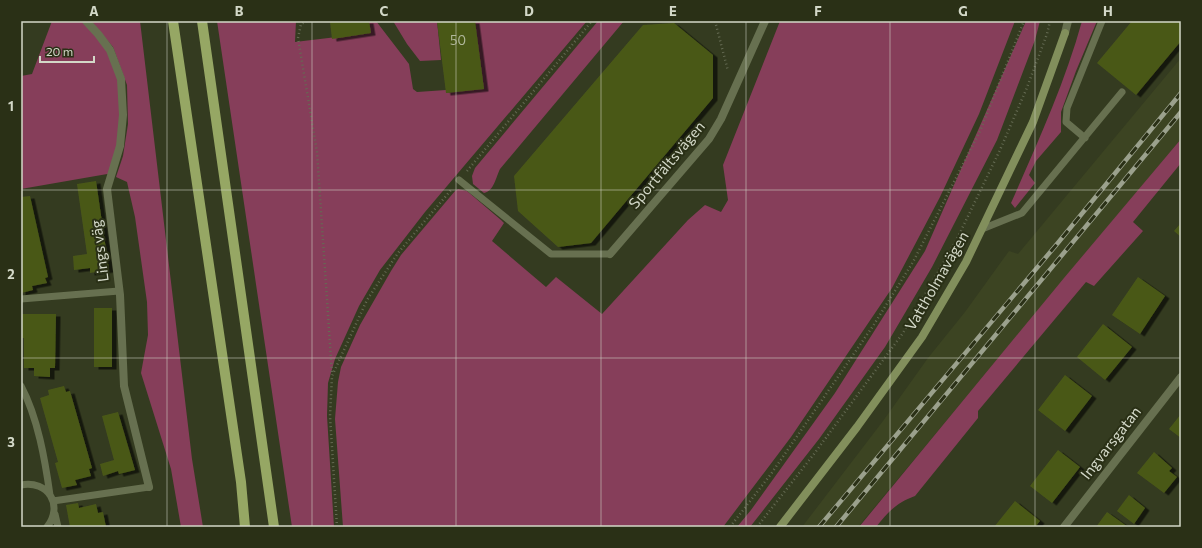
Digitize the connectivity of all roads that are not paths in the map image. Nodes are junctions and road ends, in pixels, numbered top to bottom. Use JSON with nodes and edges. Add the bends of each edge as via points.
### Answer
{"nodes":[{"id":1,"x":86,"y":21,"type":"edge"},
{"id":2,"x":173,"y":21,"type":"edge"},
{"id":3,"x":202,"y":21,"type":"edge"},
{"id":4,"x":765,"y":21,"type":"edge"},
{"id":5,"x":1068,"y":21,"type":"edge"},
{"id":6,"x":1102,"y":21,"type":"edge"},
{"id":7,"x":1065,"y":33,"type":"joint"},
{"id":8,"x":1122,"y":92,"type":"dead end"},
{"id":9,"x":1084,"y":138,"type":"junction"},
{"id":10,"x":459,"y":180,"type":"road end"},
{"id":11,"x":982,"y":228,"type":"junction"},
{"id":12,"x":610,"y":254,"type":"joint"},
{"id":13,"x":119,"y":291,"type":"junction"},
{"id":14,"x":21,"y":299,"type":"edge"},
{"id":15,"x":1181,"y":377,"type":"edge"},
{"id":16,"x":21,"y":386,"type":"edge"},
{"id":17,"x":21,"y":485,"type":"edge"},
{"id":18,"x":149,"y":487,"type":"joint"},
{"id":19,"x":51,"y":498,"type":"junction"},
{"id":20,"x":54,"y":512,"type":"junction"},
{"id":21,"x":47,"y":527,"type":"edge"},
{"id":22,"x":58,"y":527,"type":"edge"},
{"id":23,"x":245,"y":527,"type":"edge"},
{"id":24,"x":274,"y":527,"type":"edge"},
{"id":25,"x":780,"y":527,"type":"edge"},
{"id":26,"x":1064,"y":527,"type":"edge"}],
"edges":[{"from":1,"to":13,"type":"street","name":"Lings väg","via":[[110,50],[121,79],[123,115],[120,146],[107,189]]},
{"from":2,"to":23,"type":"main road","via":[[241,482]]},
{"from":3,"to":24,"type":"main road"},
{"from":4,"to":12,"type":"street","name":"Sportfältsvägen","via":[[710,139]]},
{"from":5,"to":7,"type":"street","name":"Vattholmavägen"},
{"from":6,"to":9,"type":"lane","via":[[1067,108],[1066,122]]},
{"from":7,"to":11,"type":"main road","name":"Vattholmavägen","via":[[1033,122]]},
{"from":8,"to":9,"type":"lane"},
{"from":9,"to":11,"type":"lane","via":[[1022,213]]},
{"from":10,"to":12,"type":"lane","via":[[551,254]]},
{"from":11,"to":25,"type":"main road","name":"Vattholmavägen","via":[[966,262],[922,337]]},
{"from":13,"to":14,"type":"lane"},
{"from":13,"to":18,"type":"street","name":"Lings väg","via":[[124,386]]},
{"from":15,"to":26,"type":"street","name":"Ingvarsgatan"},
{"from":16,"to":19,"type":"lane","via":[[35,422]]},
{"from":17,"to":19,"type":"lane","via":[[36,485],[44,489]]},
{"from":18,"to":19,"type":"lane"},
{"from":19,"to":20,"type":"lane"},
{"from":20,"to":21,"type":"lane"},
{"from":20,"to":22,"type":"lane"}]}
